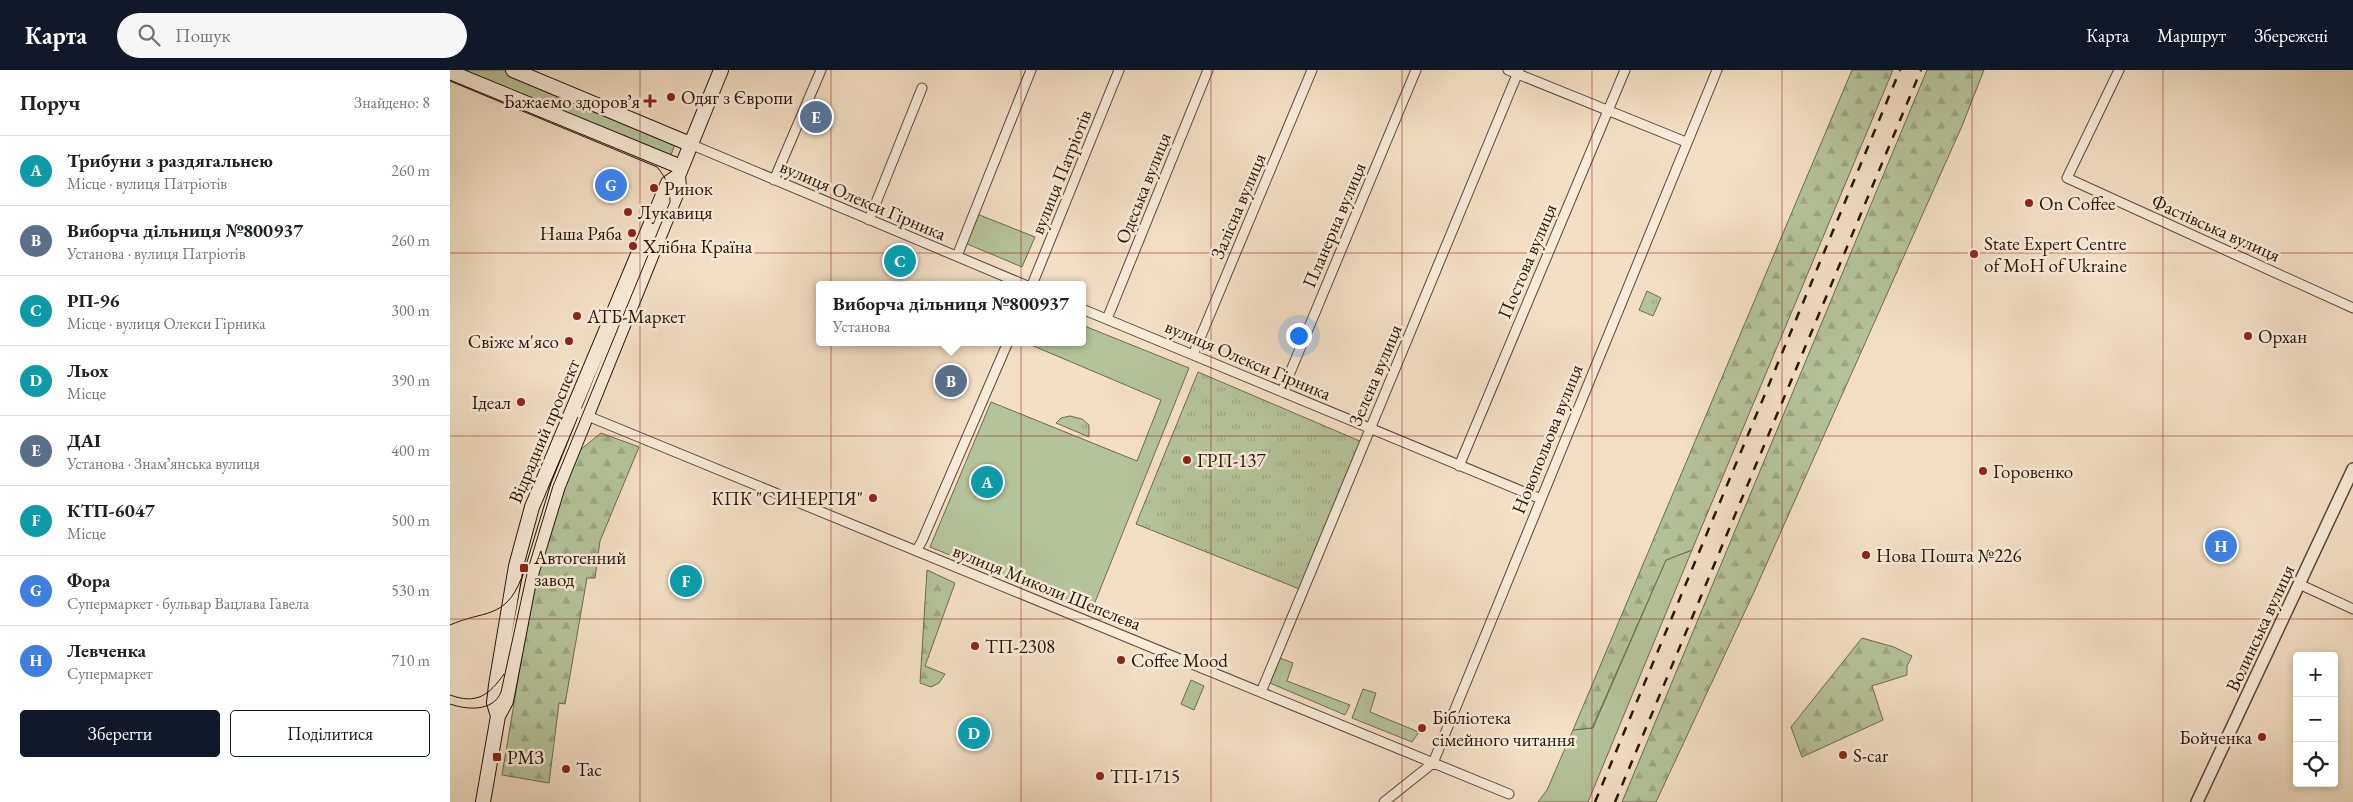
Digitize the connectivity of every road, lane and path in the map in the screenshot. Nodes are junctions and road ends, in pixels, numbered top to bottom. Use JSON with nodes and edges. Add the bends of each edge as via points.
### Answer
{"nodes":[{"id":1,"x":513,"y":70,"type":"edge"},
{"id":2,"x":721,"y":70,"type":"edge"},
{"id":3,"x":821,"y":70,"type":"edge"},
{"id":4,"x":1031,"y":70,"type":"edge"},
{"id":5,"x":1119,"y":70,"type":"edge"},
{"id":6,"x":1208,"y":70,"type":"edge"},
{"id":7,"x":1312,"y":70,"type":"edge"},
{"id":8,"x":1416,"y":70,"type":"edge"},
{"id":9,"x":1508,"y":70,"type":"edge"},
{"id":10,"x":1625,"y":70,"type":"edge"},
{"id":11,"x":1717,"y":70,"type":"edge"},
{"id":12,"x":2118,"y":70,"type":"edge"},
{"id":13,"x":450,"y":72,"type":"edge"},
{"id":14,"x":1518,"y":72,"type":"edge"},
{"id":15,"x":922,"y":88,"type":"dead end"},
{"id":16,"x":1607,"y":112,"type":"junction"},
{"id":17,"x":1686,"y":142,"type":"junction"},
{"id":18,"x":690,"y":144,"type":"junction"},
{"id":19,"x":680,"y":172,"type":"junction"},
{"id":20,"x":774,"y":180,"type":"junction"},
{"id":21,"x":868,"y":220,"type":"junction"},
{"id":22,"x":957,"y":256,"type":"junction"},
{"id":23,"x":1016,"y":281,"type":"edge"},
{"id":24,"x":1034,"y":281,"type":"edge"},
{"id":25,"x":2353,"y":308,"type":"edge"},
{"id":26,"x":1086,"y":311,"type":"edge"},
{"id":27,"x":1107,"y":319,"type":"junction"},
{"id":28,"x":1006,"y":346,"type":"edge"},
{"id":29,"x":1193,"y":355,"type":"junction"},
{"id":30,"x":1282,"y":392,"type":"junction"},
{"id":31,"x":573,"y":410,"type":"junction"},
{"id":32,"x":587,"y":416,"type":"junction"},
{"id":33,"x":1371,"y":429,"type":"junction"},
{"id":34,"x":1459,"y":466,"type":"junction"},
{"id":35,"x":2353,"y":469,"type":"edge"},
{"id":36,"x":1541,"y":499,"type":"junction"},
{"id":37,"x":916,"y":551,"type":"junction"},
{"id":38,"x":2299,"y":584,"type":"junction"},
{"id":39,"x":2353,"y":609,"type":"edge"},
{"id":40,"x":1262,"y":692,"type":"junction"},
{"id":41,"x":498,"y":716,"type":"junction"},
{"id":42,"x":1433,"y":763,"type":"junction"},
{"id":43,"x":1509,"y":794,"type":"dead end"},
{"id":44,"x":483,"y":802,"type":"edge"},
{"id":45,"x":1384,"y":802,"type":"edge"},
{"id":46,"x":2197,"y":802,"type":"edge"}],
"edges":[{"from":1,"to":18,"type":"main road"},
{"from":2,"to":18,"type":"main road","name":"Відрадний проспект"},
{"from":3,"to":20,"type":"street"},
{"from":4,"to":22,"type":"street"},
{"from":5,"to":24,"type":"street","name":"вулиця Патріотів"},
{"from":6,"to":27,"type":"street","name":"Одеська вулиця"},
{"from":7,"to":29,"type":"street","name":"Залісна вулиця"},
{"from":8,"to":30,"type":"street","name":"Планерна вулиця"},
{"from":9,"to":14,"type":"street"},
{"from":10,"to":16,"type":"street","name":"Постова вулиця"},
{"from":11,"to":17,"type":"street","name":"Новопольова вулиця"},
{"from":12,"to":25,"type":"street","name":"Фастівська вулиця","via":[[2067,178]]},
{"from":13,"to":19,"type":"main road"},
{"from":14,"to":16,"type":"street"},
{"from":14,"to":33,"type":"street","name":"Зелена вулиця"},
{"from":15,"to":21,"type":"street"},
{"from":16,"to":17,"type":"street"},
{"from":16,"to":34,"type":"street","name":"Постова вулиця"},
{"from":17,"to":36,"type":"street","name":"Новопольова вулиця"},
{"from":18,"to":19,"type":"main road","name":"Відрадний проспект"},
{"from":18,"to":20,"type":"street","name":"вулиця Олекси Гірника"},
{"from":19,"to":31,"type":"main road","name":"Відрадний проспект","via":[[668,183]]},
{"from":19,"to":32,"type":"main road","name":"Відрадний проспект","via":[[679,187]]},
{"from":20,"to":21,"type":"street","name":"вулиця Олекси Гірника"},
{"from":21,"to":22,"type":"street","name":"вулиця Олекси Гірника"},
{"from":22,"to":23,"type":"street","name":"вулиця Олекси Гірника"},
{"from":26,"to":27,"type":"street","name":"вулиця Олекси Гірника"},
{"from":27,"to":29,"type":"street","name":"вулиця Олекси Гірника"},
{"from":28,"to":37,"type":"street"},
{"from":29,"to":30,"type":"street","name":"вулиця Олекси Гірника"},
{"from":30,"to":33,"type":"street","name":"вулиця Олекси Гірника"},
{"from":31,"to":32,"type":"street","name":"вулиця Миколи Шепелєва"},
{"from":31,"to":41,"type":"main road","name":"Відрадний проспект","via":[[532,507],[518,557],[496,685],[494,703]]},
{"from":32,"to":37,"type":"street","name":"вулиця Миколи Шепелєва"},
{"from":32,"to":41,"type":"main road","name":"Відрадний проспект","via":[[558,486],[529,581],[506,702]]},
{"from":33,"to":34,"type":"street","name":"вулиця Олекси Гірника"},
{"from":33,"to":40,"type":"street","name":"Зелена вулиця"},
{"from":34,"to":36,"type":"street","name":"вулиця Олекси Гірника"},
{"from":35,"to":38,"type":"street","name":"Волинська вулиця"},
{"from":36,"to":42,"type":"street","name":"Новопольова вулиця"},
{"from":37,"to":40,"type":"street","name":"вулиця Миколи Шепелєва"},
{"from":38,"to":39,"type":"street"},
{"from":38,"to":46,"type":"street","name":"Волинська вулиця"},
{"from":40,"to":42,"type":"street","name":"вулиця Миколи Шепелєва"},
{"from":41,"to":44,"type":"main road","name":"Відрадний проспект"},
{"from":42,"to":43,"type":"street","name":"вулиця Миколи Шепелєва"},
{"from":42,"to":45,"type":"street","name":"Новопольова вулиця"}]}
